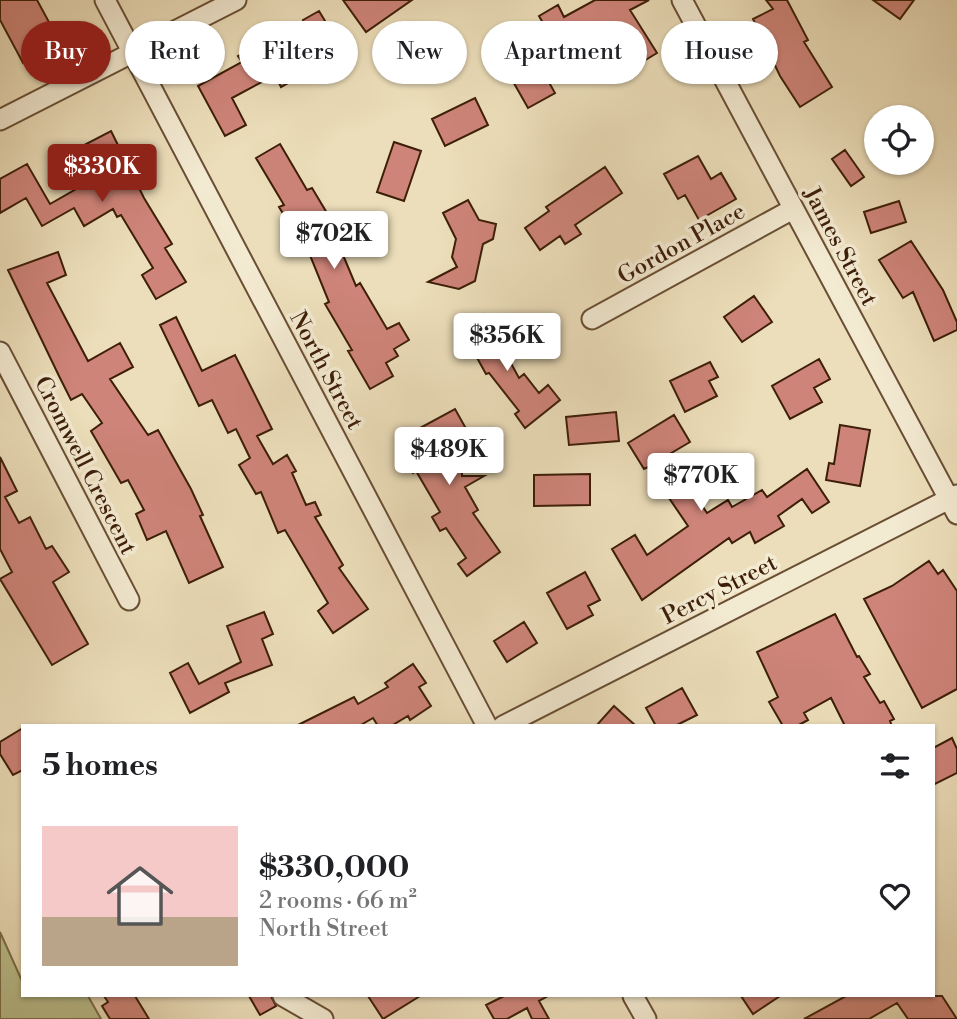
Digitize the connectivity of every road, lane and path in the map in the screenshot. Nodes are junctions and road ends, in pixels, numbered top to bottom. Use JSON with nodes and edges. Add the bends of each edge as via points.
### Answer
{"nodes":[{"id":1,"x":105,"y":0,"type":"edge"},
{"id":2,"x":236,"y":0,"type":"edge"},
{"id":3,"x":682,"y":0,"type":"edge"},
{"id":4,"x":194,"y":21,"type":"edge"},
{"id":5,"x":125,"y":37,"type":"edge"},
{"id":6,"x":125,"y":56,"type":"edge"},
{"id":7,"x":150,"y":84,"type":"edge"},
{"id":8,"x":0,"y":120,"type":"edge"},
{"id":9,"x":793,"y":209,"type":"junction"},
{"id":10,"x":592,"y":319,"type":"dead end"},
{"id":11,"x":0,"y":352,"type":"edge"},
{"id":12,"x":955,"y":502,"type":"edge"},
{"id":13,"x":128,"y":600,"type":"dead end"},
{"id":14,"x":486,"y":724,"type":"edge"},
{"id":15,"x":507,"y":724,"type":"edge"},
{"id":16,"x":285,"y":997,"type":"edge"},
{"id":17,"x":634,"y":997,"type":"edge"},
{"id":18,"x":323,"y":1019,"type":"edge"},
{"id":19,"x":646,"y":1019,"type":"edge"}],
"edges":[{"from":1,"to":5,"type":"street","name":"North Street"},
{"from":2,"to":4,"type":"street"},
{"from":3,"to":9,"type":"street","name":"James Street"},
{"from":6,"to":8,"type":"street"},
{"from":7,"to":14,"type":"street","name":"North Street"},
{"from":9,"to":10,"type":"street","name":"Gordon Place"},
{"from":9,"to":12,"type":"street","name":"James Street"},
{"from":11,"to":13,"type":"street","name":"Cromwell Crescent"},
{"from":12,"to":15,"type":"street","name":"Percy Street"},
{"from":16,"to":18,"type":"street"},
{"from":17,"to":19,"type":"street"}]}
